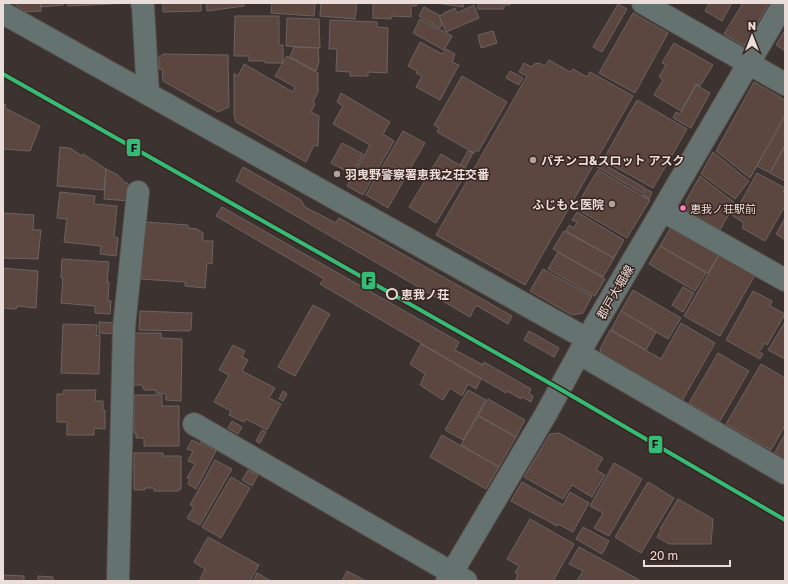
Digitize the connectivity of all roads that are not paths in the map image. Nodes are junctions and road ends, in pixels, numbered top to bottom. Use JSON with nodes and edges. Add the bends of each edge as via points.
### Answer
{"nodes":[{"id":1,"x":142,"y":3,"type":"edge"},
{"id":2,"x":643,"y":3,"type":"edge"},
{"id":3,"x":784,"y":3,"type":"edge"},
{"id":4,"x":3,"y":13,"type":"edge"},
{"id":5,"x":749,"y":63,"type":"junction"},
{"id":6,"x":785,"y":84,"type":"edge"},
{"id":7,"x":148,"y":94,"type":"junction"},
{"id":8,"x":138,"y":192,"type":"dead end"},
{"id":9,"x":663,"y":210,"type":"junction"},
{"id":10,"x":785,"y":280,"type":"edge"},
{"id":11,"x":584,"y":347,"type":"junction"},
{"id":12,"x":194,"y":424,"type":"dead end"},
{"id":13,"x":785,"y":473,"type":"edge"},
{"id":14,"x":454,"y":578,"type":"edge"},
{"id":15,"x":118,"y":581,"type":"edge"}],
"edges":[{"from":1,"to":7,"type":"street"},
{"from":2,"to":5,"type":"street"},
{"from":3,"to":5,"type":"main road","name":"郡戸大堀線"},
{"from":4,"to":7,"type":"street"},
{"from":5,"to":6,"type":"street"},
{"from":5,"to":9,"type":"main road","name":"郡戸大堀線"},
{"from":7,"to":11,"type":"street"},
{"from":8,"to":15,"type":"street","via":[[124,327]]},
{"from":9,"to":10,"type":"street"},
{"from":9,"to":11,"type":"main road","name":"郡戸大堀線"},
{"from":11,"to":13,"type":"street"},
{"from":11,"to":14,"type":"main road","name":"郡戸大堀線"},
{"from":12,"to":14,"type":"street"}]}
